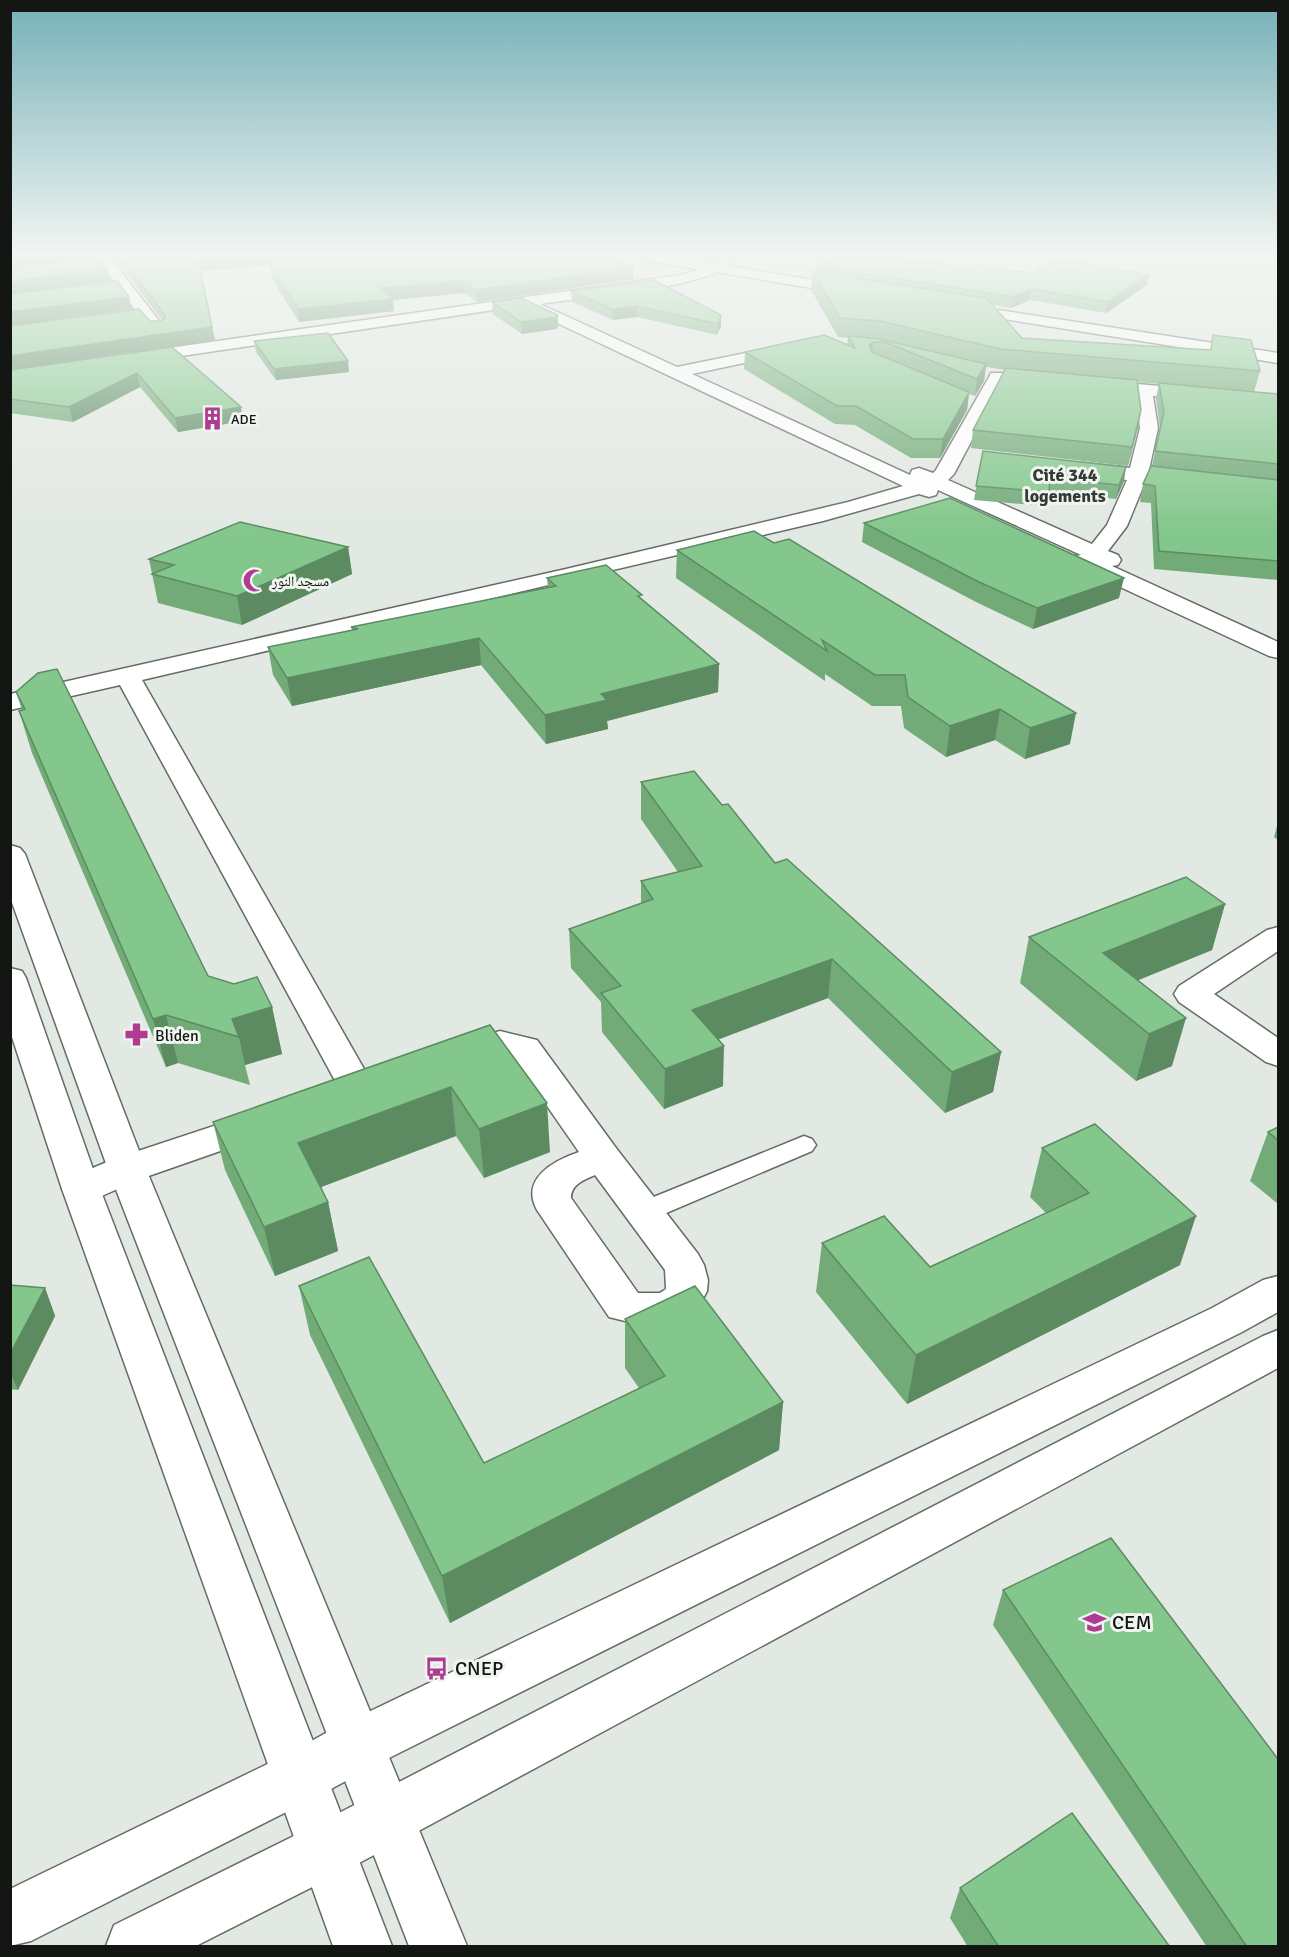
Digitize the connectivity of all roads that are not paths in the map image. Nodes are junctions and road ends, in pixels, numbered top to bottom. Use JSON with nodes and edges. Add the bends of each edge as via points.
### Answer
{"nodes":[{"id":1,"x":171,"y":347,"type":"edge"},
{"id":2,"x":208,"y":347,"type":"edge"},
{"id":3,"x":632,"y":347,"type":"edge"},
{"id":4,"x":798,"y":347,"type":"edge"},
{"id":5,"x":1214,"y":347,"type":"edge"},
{"id":6,"x":1259,"y":347,"type":"edge"},
{"id":7,"x":1278,"y":350,"type":"edge"},
{"id":8,"x":175,"y":352,"type":"junction"},
{"id":9,"x":1278,"y":358,"type":"edge"},
{"id":10,"x":116,"y":361,"type":"edge"},
{"id":11,"x":976,"y":371,"type":"edge"},
{"id":12,"x":683,"y":372,"type":"junction"},
{"id":13,"x":1076,"y":384,"type":"edge"},
{"id":14,"x":1144,"y":390,"type":"junction"},
{"id":15,"x":1278,"y":402,"type":"edge"},
{"id":16,"x":955,"y":454,"type":"junction"},
{"id":17,"x":978,"y":457,"type":"edge"},
{"id":18,"x":1058,"y":466,"type":"edge"},
{"id":19,"x":1138,"y":476,"type":"junction"},
{"id":20,"x":935,"y":487,"type":"junction"},
{"id":21,"x":1278,"y":490,"type":"edge"},
{"id":22,"x":1090,"y":558,"type":"junction"},
{"id":23,"x":1278,"y":636,"type":"edge"},
{"id":24,"x":1278,"y":651,"type":"edge"},
{"id":25,"x":131,"y":683,"type":"junction"},
{"id":26,"x":10,"y":702,"type":"edge"},
{"id":27,"x":10,"y":718,"type":"edge"},
{"id":28,"x":10,"y":854,"type":"edge"},
{"id":29,"x":1278,"y":937,"type":"edge"},
{"id":30,"x":10,"y":978,"type":"edge"},
{"id":31,"x":1278,"y":1054,"type":"edge"},
{"id":32,"x":435,"y":1063,"type":"edge"},
{"id":33,"x":391,"y":1078,"type":"edge"},
{"id":34,"x":325,"y":1101,"type":"junction"},
{"id":35,"x":804,"y":1145,"type":"dead end"},
{"id":36,"x":603,"y":1158,"type":"junction"},
{"id":37,"x":127,"y":1169,"type":"junction"},
{"id":38,"x":81,"y":1189,"type":"junction"},
{"id":39,"x":643,"y":1212,"type":"junction"},
{"id":40,"x":1278,"y":1292,"type":"edge"},
{"id":41,"x":1278,"y":1348,"type":"edge"},
{"id":42,"x":356,"y":1746,"type":"junction"},
{"id":43,"x":301,"y":1776,"type":"junction"},
{"id":44,"x":386,"y":1818,"type":"junction"},
{"id":45,"x":328,"y":1849,"type":"junction"},
{"id":46,"x":10,"y":1920,"type":"edge"},
{"id":47,"x":135,"y":1947,"type":"edge"},
{"id":48,"x":363,"y":1947,"type":"edge"},
{"id":49,"x":438,"y":1947,"type":"edge"}],
"edges":[{"from":1,"to":8,"type":"street"},
{"from":2,"to":8,"type":"street"},
{"from":3,"to":12,"type":"street"},
{"from":4,"to":12,"type":"street"},
{"from":5,"to":9,"type":"street"},
{"from":6,"to":7,"type":"street"},
{"from":8,"to":10,"type":"street"},
{"from":11,"to":16,"type":"street","via":[[1003,377],[974,405]]},
{"from":12,"to":20,"type":"street"},
{"from":13,"to":14,"type":"street"},
{"from":14,"to":15,"type":"street"},
{"from":14,"to":19,"type":"street","via":[[1149,428]]},
{"from":16,"to":17,"type":"street"},
{"from":16,"to":20,"type":"street"},
{"from":18,"to":19,"type":"street"},
{"from":19,"to":21,"type":"street"},
{"from":19,"to":22,"type":"street","via":[[1117,526]]},
{"from":20,"to":22,"type":"street"},
{"from":20,"to":25,"type":"street","via":[[733,543]]},
{"from":22,"to":23,"type":"street"},
{"from":22,"to":24,"type":"street"},
{"from":25,"to":26,"type":"street"},
{"from":25,"to":27,"type":"street"},
{"from":25,"to":34,"type":"street"},
{"from":28,"to":37,"type":"street"},
{"from":29,"to":31,"type":"street","via":[[1191,994]]},
{"from":30,"to":38,"type":"street"},
{"from":32,"to":36,"type":"street","via":[[490,1044],[509,1042],[525,1048]]},
{"from":33,"to":34,"type":"street"},
{"from":34,"to":37,"type":"street"},
{"from":35,"to":39,"type":"lane"},
{"from":36,"to":39,"type":"street"},
{"from":36,"to":39,"type":"street","via":[[558,1178],[552,1185],[551,1200],[624,1305],[654,1312],[669,1309],[681,1300],[688,1290],[689,1277]]},
{"from":37,"to":38,"type":"street"},
{"from":37,"to":42,"type":"street"},
{"from":38,"to":43,"type":"street"},
{"from":40,"to":42,"type":"street"},
{"from":41,"to":44,"type":"street"},
{"from":42,"to":43,"type":"street"},
{"from":42,"to":44,"type":"street"},
{"from":43,"to":45,"type":"street"},
{"from":43,"to":46,"type":"street"},
{"from":44,"to":45,"type":"street"},
{"from":44,"to":49,"type":"street"},
{"from":45,"to":47,"type":"street"},
{"from":45,"to":48,"type":"street"}]}
